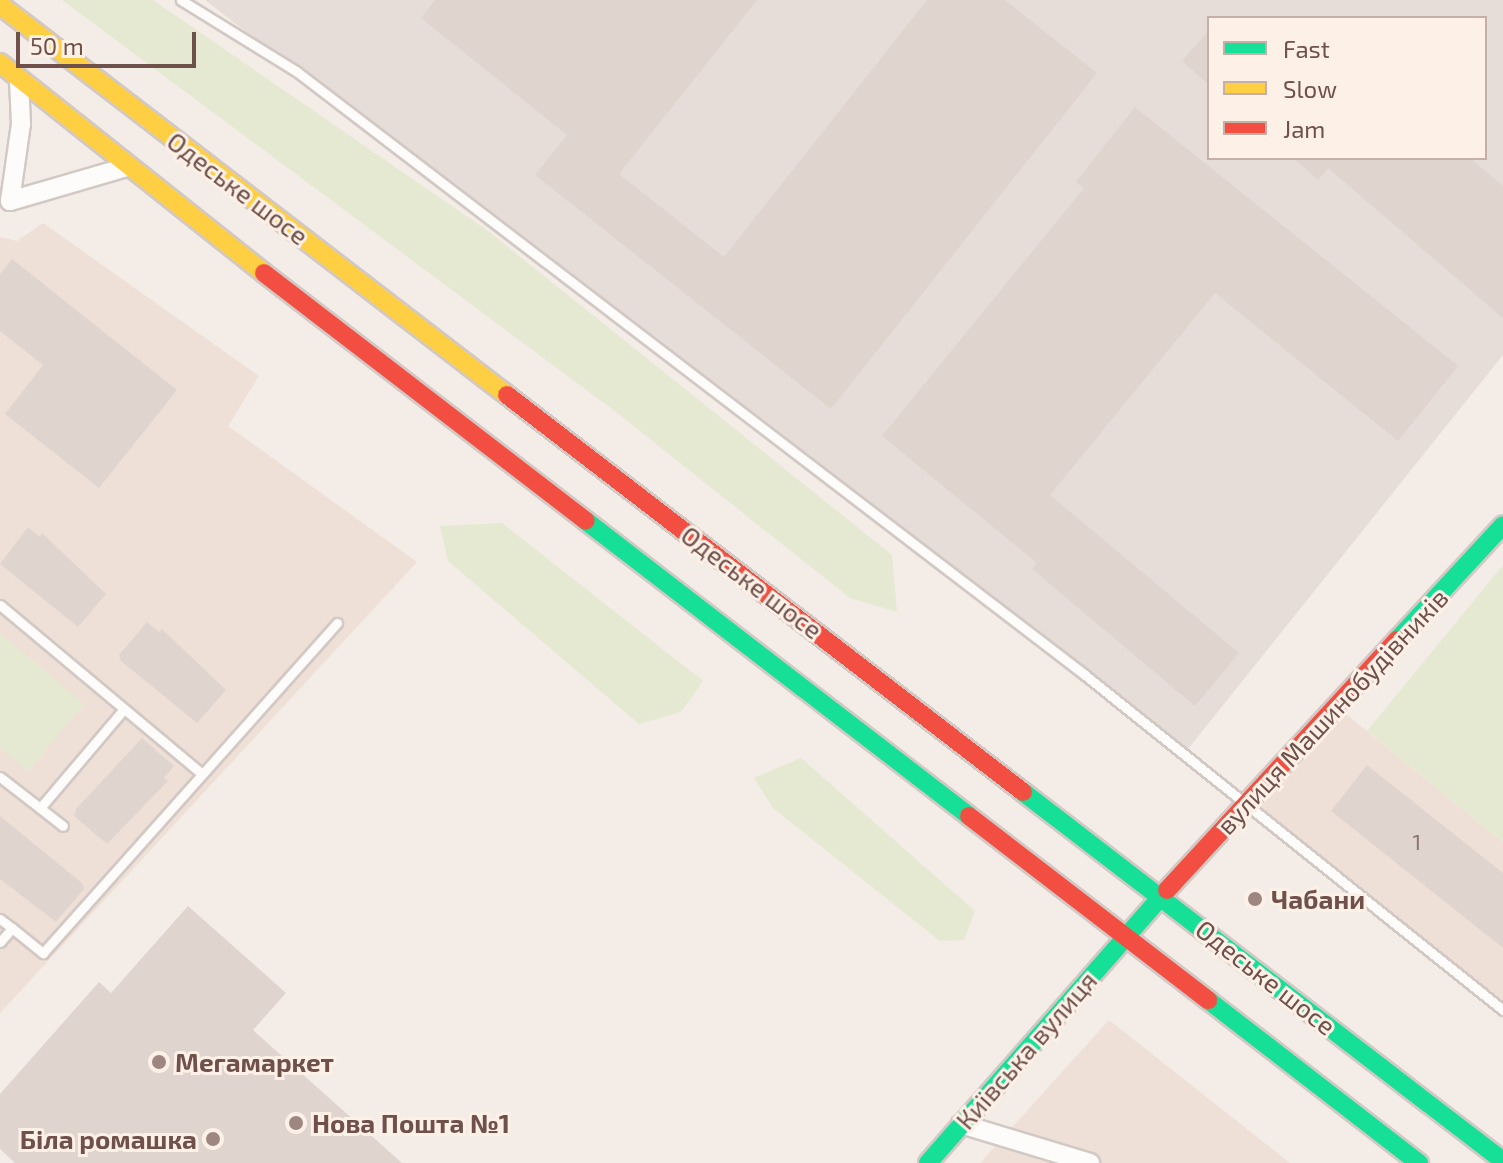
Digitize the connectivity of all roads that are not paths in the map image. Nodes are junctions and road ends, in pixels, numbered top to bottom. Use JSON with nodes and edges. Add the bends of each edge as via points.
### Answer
{"nodes":[{"id":1,"x":181,"y":0,"type":"edge"},
{"id":2,"x":0,"y":5,"type":"edge"},
{"id":3,"x":0,"y":63,"type":"edge"},
{"id":4,"x":19,"y":80,"type":"junction"},
{"id":5,"x":127,"y":167,"type":"junction"},
{"id":6,"x":5,"y":207,"type":"edge"},
{"id":7,"x":1503,"y":525,"type":"edge"},
{"id":8,"x":0,"y":605,"type":"edge"},
{"id":9,"x":337,"y":623,"type":"dead end"},
{"id":10,"x":124,"y":709,"type":"junction"},
{"id":11,"x":201,"y":773,"type":"junction"},
{"id":12,"x":0,"y":777,"type":"edge"},
{"id":13,"x":1247,"y":804,"type":"junction"},
{"id":14,"x":40,"y":808,"type":"junction"},
{"id":15,"x":63,"y":826,"type":"dead end"},
{"id":16,"x":1161,"y":896,"type":"junction"},
{"id":17,"x":0,"y":919,"type":"edge"},
{"id":18,"x":12,"y":928,"type":"junction"},
{"id":19,"x":1125,"y":937,"type":"junction"},
{"id":20,"x":0,"y":942,"type":"edge"},
{"id":21,"x":1503,"y":1010,"type":"edge"},
{"id":22,"x":961,"y":1124,"type":"junction"},
{"id":23,"x":1503,"y":1161,"type":"edge"},
{"id":24,"x":928,"y":1163,"type":"edge"},
{"id":25,"x":1090,"y":1163,"type":"edge"},
{"id":26,"x":1419,"y":1163,"type":"edge"}],
"edges":[{"from":1,"to":13,"type":"lane","via":[[296,71]]},
{"from":2,"to":16,"type":"main road","name":"Одеське шосе"},
{"from":3,"to":4,"type":"main road","name":"Одеське шосе"},
{"from":4,"to":5,"type":"main road","name":"Одеське шосе"},
{"from":4,"to":6,"type":"street","via":[[19,146]]},
{"from":5,"to":6,"type":"street"},
{"from":5,"to":19,"type":"main road","name":"Одеське шосе"},
{"from":7,"to":13,"type":"main road","name":"вулиця Машинобудівників"},
{"from":8,"to":10,"type":"lane"},
{"from":9,"to":11,"type":"lane"},
{"from":10,"to":11,"type":"lane"},
{"from":10,"to":14,"type":"lane"},
{"from":11,"to":18,"type":"lane","via":[[43,953]]},
{"from":12,"to":14,"type":"lane"},
{"from":13,"to":16,"type":"main road","name":"вулиця Машинобудівників"},
{"from":13,"to":21,"type":"lane"},
{"from":14,"to":15,"type":"lane"},
{"from":16,"to":19,"type":"main road","name":"вулиця Машинобудівників"},
{"from":16,"to":23,"type":"main road","name":"Одеське шосе"},
{"from":17,"to":18,"type":"lane"},
{"from":18,"to":20,"type":"lane"},
{"from":19,"to":22,"type":"main road","name":"Київська вулиця"},
{"from":19,"to":26,"type":"main road","name":"Одеське шосе"},
{"from":22,"to":24,"type":"main road","name":"Київська вулиця"},
{"from":22,"to":25,"type":"street"}]}
